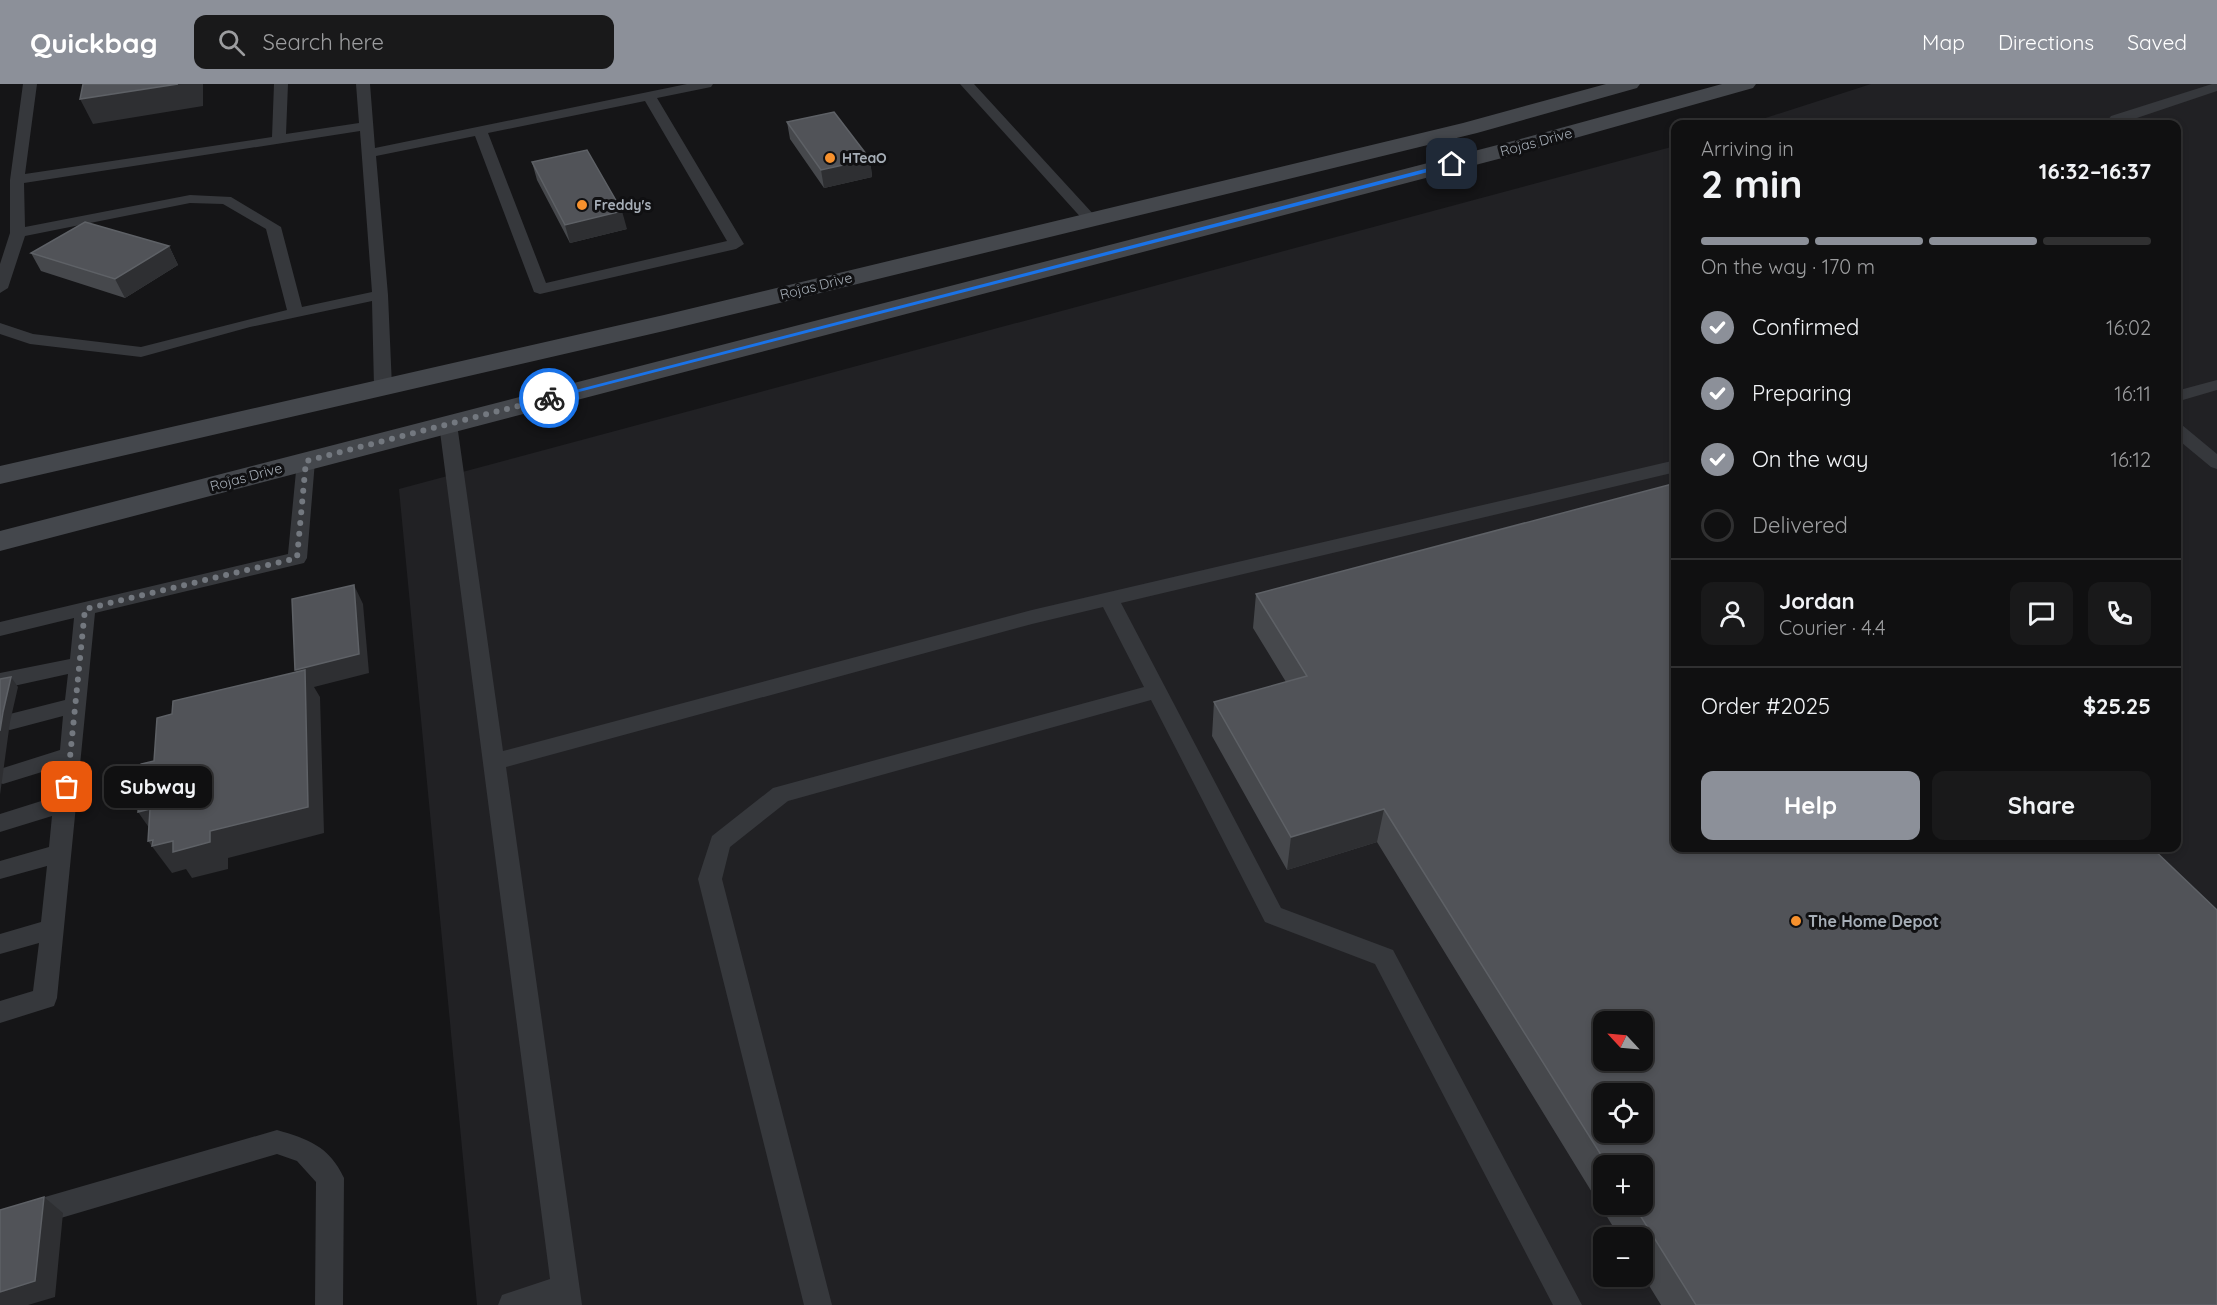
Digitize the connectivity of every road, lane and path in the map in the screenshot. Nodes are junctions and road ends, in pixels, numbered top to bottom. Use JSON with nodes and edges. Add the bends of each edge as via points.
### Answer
{"nodes":[{"id":1,"x":30,"y":84,"type":"edge"},
{"id":2,"x":363,"y":84,"type":"edge"},
{"id":3,"x":706,"y":84,"type":"edge"},
{"id":4,"x":967,"y":84,"type":"edge"},
{"id":5,"x":1630,"y":84,"type":"edge"},
{"id":6,"x":1746,"y":84,"type":"edge"},
{"id":7,"x":280,"y":85,"type":"edge"},
{"id":8,"x":2217,"y":87,"type":"edge"},
{"id":9,"x":649,"y":96,"type":"junction"},
{"id":10,"x":2115,"y":120,"type":"edge"},
{"id":11,"x":368,"y":126,"type":"junction"},
{"id":12,"x":480,"y":130,"type":"junction"},
{"id":13,"x":279,"y":140,"type":"junction"},
{"id":14,"x":371,"y":153,"type":"junction"},
{"id":15,"x":17,"y":180,"type":"junction"},
{"id":16,"x":1090,"y":219,"type":"junction"},
{"id":17,"x":18,"y":233,"type":"junction"},
{"id":18,"x":1111,"y":251,"type":"junction"},
{"id":19,"x":0,"y":288,"type":"edge"},
{"id":20,"x":380,"y":295,"type":"junction"},
{"id":21,"x":296,"y":313,"type":"junction"},
{"id":22,"x":0,"y":328,"type":"edge"},
{"id":23,"x":2217,"y":385,"type":"edge"},
{"id":24,"x":383,"y":387,"type":"junction"},
{"id":25,"x":2181,"y":396,"type":"edge"},
{"id":26,"x":448,"y":424,"type":"junction"},
{"id":27,"x":2181,"y":433,"type":"edge"},
{"id":28,"x":306,"y":461,"type":"junction"},
{"id":29,"x":2217,"y":463,"type":"edge"},
{"id":30,"x":1671,"y":467,"type":"edge"},
{"id":31,"x":0,"y":475,"type":"edge"},
{"id":32,"x":0,"y":541,"type":"edge"},
{"id":33,"x":1109,"y":599,"type":"junction"},
{"id":34,"x":85,"y":609,"type":"junction"},
{"id":35,"x":0,"y":629,"type":"edge"},
{"id":36,"x":79,"y":664,"type":"junction"},
{"id":37,"x":0,"y":681,"type":"edge"},
{"id":38,"x":1157,"y":692,"type":"junction"},
{"id":39,"x":76,"y":705,"type":"junction"},
{"id":40,"x":10,"y":722,"type":"dead end"},
{"id":41,"x":70,"y":755,"type":"junction"},
{"id":42,"x":494,"y":762,"type":"junction"},
{"id":43,"x":3,"y":776,"type":"dead end"},
{"id":44,"x":65,"y":803,"type":"junction"},
{"id":45,"x":0,"y":823,"type":"edge"},
{"id":46,"x":60,"y":854,"type":"junction"},
{"id":47,"x":0,"y":870,"type":"edge"},
{"id":48,"x":52,"y":929,"type":"junction"},
{"id":49,"x":0,"y":944,"type":"edge"},
{"id":50,"x":0,"y":1012,"type":"edge"},
{"id":51,"x":0,"y":1223,"type":"edge"},
{"id":52,"x":567,"y":1297,"type":"edge"},
{"id":53,"x":329,"y":1305,"type":"edge"},
{"id":54,"x":512,"y":1305,"type":"edge"},
{"id":55,"x":818,"y":1305,"type":"edge"},
{"id":56,"x":1568,"y":1305,"type":"edge"}],
"edges":[{"from":1,"to":15,"type":"lane"},
{"from":2,"to":11,"type":"lane"},
{"from":3,"to":9,"type":"lane"},
{"from":4,"to":16,"type":"lane"},
{"from":5,"to":16,"type":"main road","name":"Rojas Drive","via":[[1468,128]]},
{"from":6,"to":18,"type":"main road","name":"Rojas Drive"},
{"from":7,"to":13,"type":"lane"},
{"from":8,"to":10,"type":"lane"},
{"from":9,"to":12,"type":"lane"},
{"from":9,"to":12,"type":"lane","via":[[736,244],[540,288]]},
{"from":11,"to":13,"type":"lane"},
{"from":11,"to":14,"type":"lane"},
{"from":12,"to":14,"type":"lane"},
{"from":13,"to":15,"type":"lane"},
{"from":14,"to":20,"type":"lane"},
{"from":15,"to":17,"type":"lane"},
{"from":16,"to":18,"type":"main road"},
{"from":16,"to":24,"type":"main road","name":"Rojas Drive"},
{"from":17,"to":19,"type":"lane"},
{"from":17,"to":21,"type":"lane","via":[[190,199],[226,200],[273,226]]},
{"from":18,"to":26,"type":"main road","name":"Rojas Drive"},
{"from":20,"to":21,"type":"lane"},
{"from":20,"to":24,"type":"lane"},
{"from":21,"to":22,"type":"lane","via":[[141,351],[30,339]]},
{"from":23,"to":25,"type":"lane"},
{"from":24,"to":31,"type":"main road","name":"Rojas Drive"},
{"from":26,"to":28,"type":"main road","name":"Rojas Drive"},
{"from":26,"to":42,"type":"lane"},
{"from":27,"to":29,"type":"lane"},
{"from":28,"to":32,"type":"main road","name":"Rojas Drive"},
{"from":28,"to":34,"type":"lane","via":[[297,558]]},
{"from":30,"to":33,"type":"lane"},
{"from":33,"to":38,"type":"lane"},
{"from":33,"to":42,"type":"lane"},
{"from":34,"to":35,"type":"lane"},
{"from":34,"to":36,"type":"lane"},
{"from":36,"to":37,"type":"lane"},
{"from":36,"to":39,"type":"lane"},
{"from":38,"to":55,"type":"lane","via":[[780,794],[720,842],[710,879]]},
{"from":38,"to":56,"type":"lane","via":[[1273,915],[1384,957]]},
{"from":39,"to":40,"type":"lane"},
{"from":39,"to":41,"type":"lane"},
{"from":41,"to":43,"type":"lane"},
{"from":41,"to":44,"type":"lane"},
{"from":42,"to":52,"type":"lane"},
{"from":44,"to":45,"type":"lane"},
{"from":44,"to":46,"type":"lane"},
{"from":46,"to":47,"type":"lane"},
{"from":46,"to":48,"type":"lane"},
{"from":48,"to":49,"type":"lane"},
{"from":48,"to":50,"type":"lane","via":[[45,998]]},
{"from":51,"to":53,"type":"lane","via":[[277,1142],[306,1151],[330,1179]]},
{"from":52,"to":54,"type":"lane"}]}
